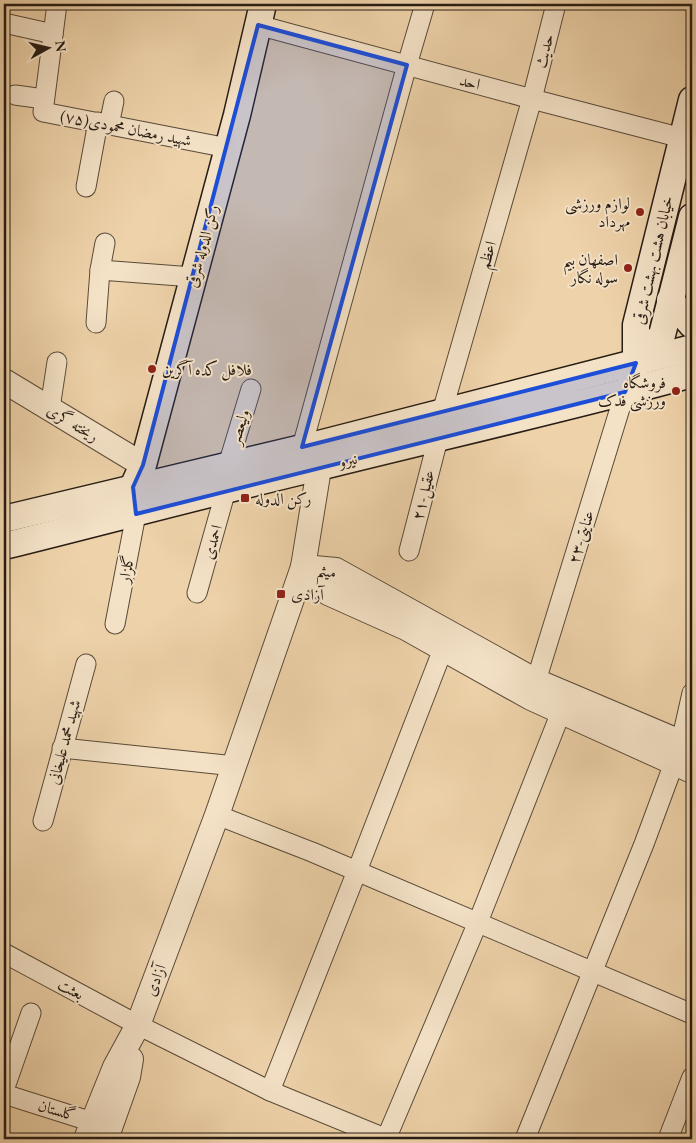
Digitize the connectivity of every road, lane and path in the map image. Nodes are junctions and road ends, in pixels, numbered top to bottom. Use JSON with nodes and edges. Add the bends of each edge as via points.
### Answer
{"nodes":[{"id":1,"x":57,"y":4,"type":"edge"},
{"id":2,"x":425,"y":4,"type":"edge"},
{"id":3,"x":556,"y":4,"type":"edge"},
{"id":4,"x":261,"y":14,"type":"edge"},
{"id":5,"x":4,"y":22,"type":"edge"},
{"id":6,"x":53,"y":34,"type":"junction"},
{"id":7,"x":407,"y":65,"type":"junction"},
{"id":8,"x":15,"y":95,"type":"dead end"},
{"id":9,"x":44,"y":99,"type":"junction"},
{"id":10,"x":532,"y":99,"type":"junction"},
{"id":11,"x":692,"y":100,"type":"edge"},
{"id":12,"x":114,"y":101,"type":"dead end"},
{"id":13,"x":103,"y":124,"type":"junction"},
{"id":14,"x":682,"y":138,"type":"junction"},
{"id":15,"x":228,"y":148,"type":"junction"},
{"id":16,"x":86,"y":187,"type":"dead end"},
{"id":17,"x":692,"y":217,"type":"edge"},
{"id":18,"x":105,"y":242,"type":"dead end"},
{"id":19,"x":100,"y":270,"type":"junction"},
{"id":20,"x":193,"y":277,"type":"junction"},
{"id":21,"x":670,"y":300,"type":"junction"},
{"id":22,"x":96,"y":322,"type":"dead end"},
{"id":23,"x":692,"y":324,"type":"edge"},
{"id":24,"x":636,"y":325,"type":"junction"},
{"id":25,"x":662,"y":335,"type":"junction"},
{"id":26,"x":692,"y":348,"type":"edge"},
{"id":27,"x":57,"y":362,"type":"dead end"},
{"id":28,"x":636,"y":363,"type":"junction"},
{"id":29,"x":692,"y":374,"type":"edge"},
{"id":30,"x":4,"y":381,"type":"edge"},
{"id":31,"x":251,"y":389,"type":"dead end"},
{"id":32,"x":625,"y":392,"type":"junction"},
{"id":33,"x":50,"y":408,"type":"junction"},
{"id":34,"x":442,"y":412,"type":"junction"},
{"id":35,"x":438,"y":439,"type":"junction"},
{"id":36,"x":315,"y":452,"type":"junction"},
{"id":37,"x":228,"y":465,"type":"junction"},
{"id":38,"x":138,"y":476,"type":"junction"},
{"id":39,"x":226,"y":490,"type":"junction"},
{"id":40,"x":136,"y":514,"type":"junction"},
{"id":41,"x":4,"y":519,"type":"edge"},
{"id":42,"x":4,"y":546,"type":"edge"},
{"id":43,"x":409,"y":551,"type":"dead end"},
{"id":44,"x":303,"y":567,"type":"junction"},
{"id":45,"x":197,"y":593,"type":"dead end"},
{"id":46,"x":115,"y":624,"type":"dead end"},
{"id":47,"x":443,"y":649,"type":"junction"},
{"id":48,"x":86,"y":664,"type":"dead end"},
{"id":49,"x":536,"y":681,"type":"junction"},
{"id":50,"x":692,"y":693,"type":"edge"},
{"id":51,"x":561,"y":712,"type":"junction"},
{"id":52,"x":62,"y":748,"type":"junction"},
{"id":53,"x":685,"y":756,"type":"edge"},
{"id":54,"x":234,"y":766,"type":"junction"},
{"id":55,"x":217,"y":815,"type":"junction"},
{"id":56,"x":43,"y":821,"type":"dead end"},
{"id":57,"x":357,"y":871,"type":"junction"},
{"id":58,"x":478,"y":922,"type":"junction"},
{"id":59,"x":4,"y":953,"type":"edge"},
{"id":60,"x":592,"y":971,"type":"junction"},
{"id":61,"x":31,"y":1013,"type":"dead end"},
{"id":62,"x":692,"y":1014,"type":"edge"},
{"id":63,"x":138,"y":1025,"type":"junction"},
{"id":64,"x":692,"y":1077,"type":"edge"},
{"id":65,"x":4,"y":1090,"type":"edge"},
{"id":66,"x":270,"y":1091,"type":"junction"},
{"id":67,"x":4,"y":1094,"type":"edge"},
{"id":68,"x":99,"y":1132,"type":"edge"},
{"id":69,"x":386,"y":1139,"type":"edge"},
{"id":70,"x":525,"y":1139,"type":"edge"},
{"id":71,"x":668,"y":1139,"type":"edge"}],
"edges":[{"from":1,"to":6,"type":"street","name":"شهید رمضان محمودی(۷۵)"},
{"from":2,"to":7,"type":"street"},
{"from":3,"to":10,"type":"street","name":"حدیث"},
{"from":4,"to":7,"type":"street","name":"احد"},
{"from":4,"to":15,"type":"main road","name":"رکن الدوله شرقی"},
{"from":5,"to":6,"type":"street"},
{"from":6,"to":9,"type":"street","name":"شهید رمضان محمودی(۷۵)"},
{"from":7,"to":10,"type":"street","name":"احد"},
{"from":7,"to":36,"type":"street"},
{"from":8,"to":9,"type":"street"},
{"from":9,"to":13,"type":"street","name":"شهید رمضان محمودی(۷۵)","via":[[43,112]]},
{"from":10,"to":14,"type":"street","name":"احد"},
{"from":10,"to":34,"type":"street","name":"اعظم"},
{"from":11,"to":14,"type":"main road","name":"خیابان هشت بهشت شرقی"},
{"from":12,"to":13,"type":"street"},
{"from":13,"to":15,"type":"street","name":"شهید رمضان محمودی(۷۵)"},
{"from":13,"to":16,"type":"street"},
{"from":14,"to":24,"type":"main road","name":"خیابان هشت بهشت شرقی"},
{"from":15,"to":20,"type":"main road","name":"رکن الدوله شرقی"},
{"from":17,"to":21,"type":"main road","name":"خیابان هشت بهشت شرقی"},
{"from":18,"to":19,"type":"street"},
{"from":19,"to":20,"type":"street"},
{"from":19,"to":22,"type":"street"},
{"from":20,"to":38,"type":"main road","name":"رکن الدوله شرقی"},
{"from":21,"to":23,"type":"main road"},
{"from":21,"to":25,"type":"main road","name":"خیابان هشت بهشت شرقی"},
{"from":24,"to":25,"type":"main road","via":[[645,337]]},
{"from":24,"to":28,"type":"main road","name":"خیابان هشت بهشت شرقی"},
{"from":25,"to":28,"type":"main road"},
{"from":26,"to":28,"type":"main road","name":"نیرو"},
{"from":27,"to":33,"type":"street"},
{"from":28,"to":32,"type":"main road"},
{"from":28,"to":34,"type":"main road","name":"نیرو"},
{"from":29,"to":32,"type":"main road","name":"نیرو"},
{"from":30,"to":33,"type":"street","name":"ریخته گری"},
{"from":31,"to":37,"type":"street","name":"ولیعصر"},
{"from":32,"to":35,"type":"main road","name":"نیرو"},
{"from":32,"to":49,"type":"street","name":"۲۳-عنایتی"},
{"from":33,"to":38,"type":"street","name":"ریخته گری"},
{"from":34,"to":36,"type":"main road","name":"نیرو"},
{"from":35,"to":36,"type":"main road","name":"نیرو"},
{"from":35,"to":43,"type":"street","name":"۲۱-عقیل"},
{"from":36,"to":37,"type":"main road","name":"نیرو"},
{"from":36,"to":39,"type":"main road","name":"نیرو"},
{"from":36,"to":44,"type":"street","name":"آزادی"},
{"from":37,"to":38,"type":"main road","name":"نیرو"},
{"from":38,"to":40,"type":"main road"},
{"from":38,"to":41,"type":"main road","name":"نیرو"},
{"from":39,"to":40,"type":"main road","name":"نیرو"},
{"from":39,"to":45,"type":"street","name":"احمدی"},
{"from":40,"to":42,"type":"main road","name":"نیرو"},
{"from":40,"to":46,"type":"street","name":"گلزار"},
{"from":44,"to":47,"type":"street","name":"میثم","via":[[328,593],[406,628]]},
{"from":44,"to":49,"type":"street","name":"میثم","via":[[336,570]]},
{"from":44,"to":54,"type":"street","name":"آزادی"},
{"from":47,"to":51,"type":"street","name":"میثم"},
{"from":47,"to":57,"type":"street"},
{"from":48,"to":52,"type":"street","name":"شهید محمد علیخانی"},
{"from":49,"to":53,"type":"street","name":"میثم"},
{"from":50,"to":53,"type":"street"},
{"from":51,"to":53,"type":"street","name":"میثم"},
{"from":51,"to":58,"type":"street"},
{"from":52,"to":54,"type":"street"},
{"from":52,"to":56,"type":"street","name":"شهید محمد علیخانی"},
{"from":53,"to":60,"type":"street","via":[[644,844]]},
{"from":54,"to":55,"type":"street","name":"آزادی"},
{"from":55,"to":57,"type":"street"},
{"from":55,"to":63,"type":"street","name":"آزادی"},
{"from":57,"to":58,"type":"street"},
{"from":57,"to":66,"type":"street"},
{"from":58,"to":60,"type":"street"},
{"from":58,"to":69,"type":"street"},
{"from":59,"to":63,"type":"street","name":"بعثت"},
{"from":60,"to":62,"type":"street"},
{"from":60,"to":70,"type":"street"},
{"from":61,"to":65,"type":"street"},
{"from":63,"to":66,"type":"street","name":"بعثت"},
{"from":63,"to":68,"type":"street","name":"آزادی","via":[[115,1067]]},
{"from":64,"to":71,"type":"street"},
{"from":66,"to":69,"type":"street","name":"بعثت"},
{"from":67,"to":68,"type":"street","name":"گلستان"}]}
